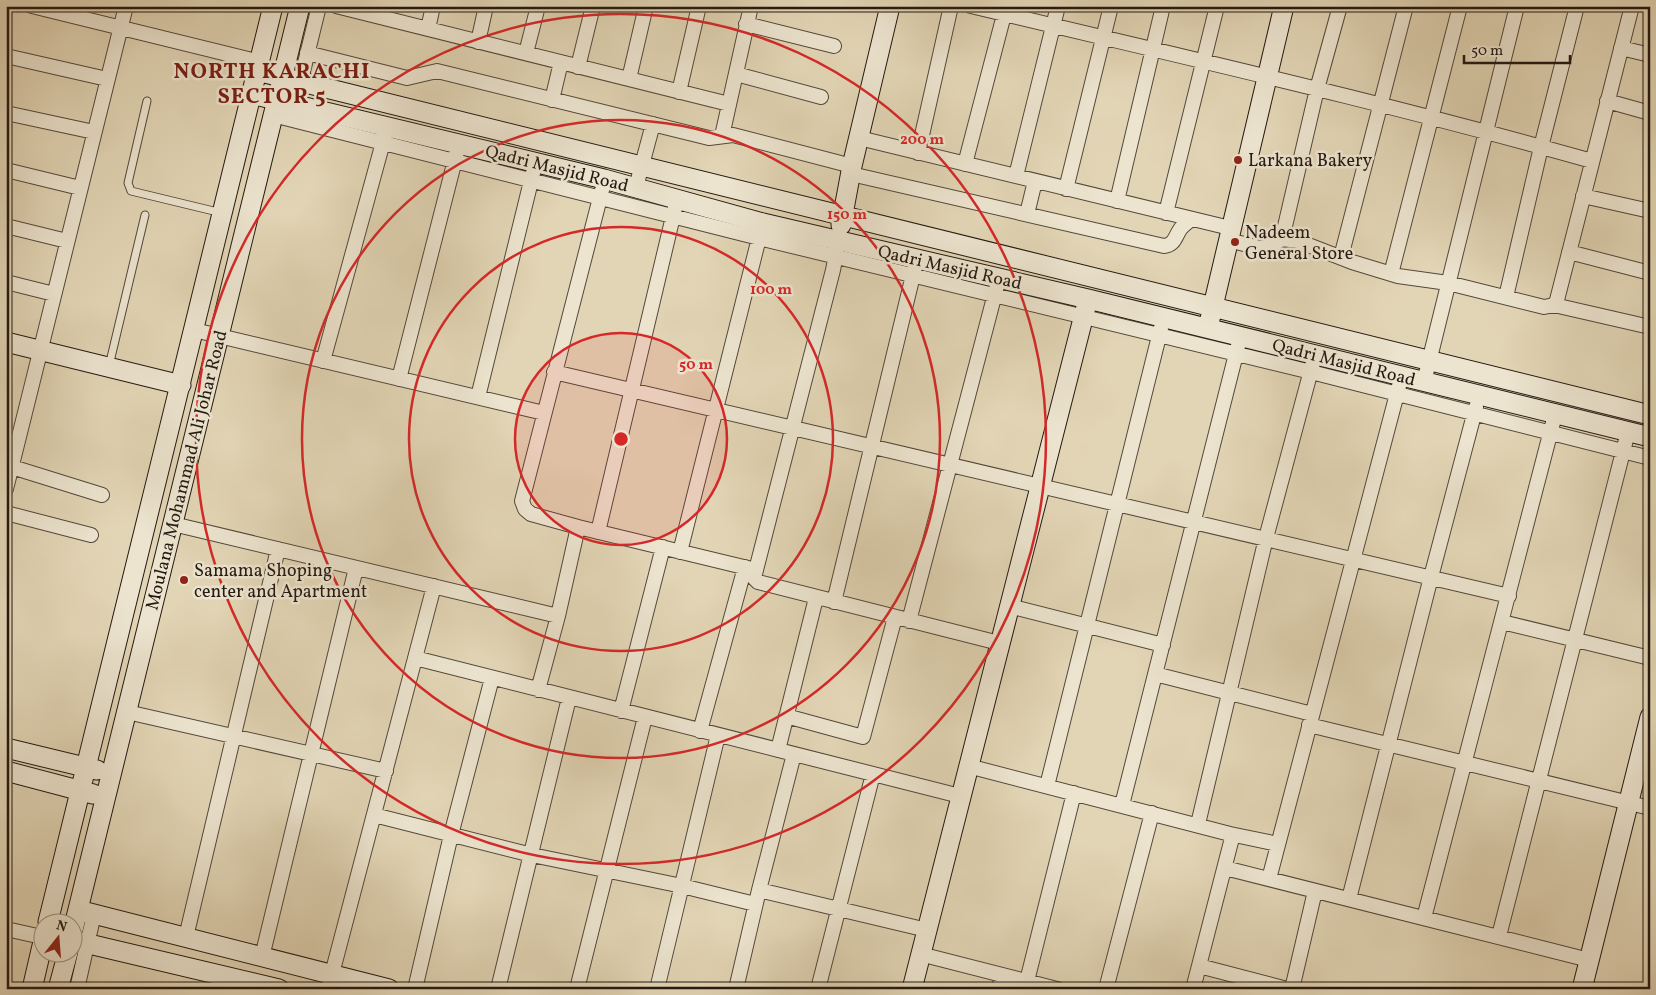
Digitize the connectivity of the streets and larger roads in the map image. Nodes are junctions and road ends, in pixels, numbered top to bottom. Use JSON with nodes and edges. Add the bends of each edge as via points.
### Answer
{"nodes":[{"id":1,"x":32,"y":6,"type":"edge"},
{"id":2,"x":126,"y":6,"type":"edge"},
{"id":3,"x":273,"y":6,"type":"edge"},
{"id":4,"x":300,"y":6,"type":"edge"},
{"id":5,"x":319,"y":6,"type":"edge"},
{"id":6,"x":336,"y":6,"type":"edge"},
{"id":7,"x":433,"y":6,"type":"edge"},
{"id":8,"x":486,"y":6,"type":"edge"},
{"id":9,"x":538,"y":6,"type":"edge"},
{"id":10,"x":593,"y":6,"type":"edge"},
{"id":11,"x":646,"y":6,"type":"edge"},
{"id":12,"x":699,"y":6,"type":"edge"},
{"id":13,"x":751,"y":6,"type":"edge"},
{"id":14,"x":890,"y":6,"type":"edge"},
{"id":15,"x":951,"y":6,"type":"edge"},
{"id":16,"x":971,"y":6,"type":"edge"},
{"id":17,"x":1058,"y":6,"type":"edge"},
{"id":18,"x":1111,"y":6,"type":"edge"},
{"id":19,"x":1164,"y":6,"type":"edge"},
{"id":20,"x":1217,"y":6,"type":"edge"},
{"id":21,"x":1284,"y":6,"type":"edge"},
{"id":22,"x":1340,"y":6,"type":"edge"},
{"id":23,"x":1406,"y":6,"type":"edge"},
{"id":24,"x":1460,"y":6,"type":"edge"},
{"id":25,"x":1517,"y":6,"type":"edge"},
{"id":26,"x":1577,"y":6,"type":"edge"},
{"id":27,"x":1632,"y":6,"type":"edge"},
{"id":28,"x":66,"y":10,"type":"edge"},
{"id":29,"x":1005,"y":10,"type":"edge"},
{"id":30,"x":378,"y":11,"type":"edge"},
{"id":31,"x":746,"y":24,"type":"junction"},
{"id":32,"x":1053,"y":26,"type":"junction"},
{"id":33,"x":121,"y":27,"type":"junction"},
{"id":34,"x":428,"y":29,"type":"junction"},
{"id":35,"x":1104,"y":38,"type":"junction"},
{"id":36,"x":478,"y":42,"type":"junction"},
{"id":37,"x":834,"y":46,"type":"dead end"},
{"id":38,"x":1621,"y":48,"type":"junction"},
{"id":39,"x":1153,"y":49,"type":"junction"},
{"id":40,"x":307,"y":53,"type":"junction"},
{"id":41,"x":526,"y":54,"type":"junction"},
{"id":42,"x":1650,"y":55,"type":"edge"},
{"id":43,"x":6,"y":56,"type":"edge"},
{"id":44,"x":1204,"y":61,"type":"junction"},
{"id":45,"x":561,"y":62,"type":"junction"},
{"id":46,"x":258,"y":66,"type":"junction"},
{"id":47,"x":578,"y":67,"type":"junction"},
{"id":48,"x":736,"y":74,"type":"junction"},
{"id":49,"x":1267,"y":76,"type":"junction"},
{"id":50,"x":292,"y":78,"type":"junction"},
{"id":51,"x":107,"y":79,"type":"junction"},
{"id":52,"x":629,"y":79,"type":"junction"},
{"id":53,"x":1317,"y":89,"type":"junction"},
{"id":54,"x":679,"y":92,"type":"junction"},
{"id":55,"x":251,"y":94,"type":"junction"},
{"id":56,"x":821,"y":97,"type":"dead end"},
{"id":57,"x":552,"y":100,"type":"junction"},
{"id":58,"x":1607,"y":101,"type":"junction"},
{"id":59,"x":729,"y":104,"type":"junction"},
{"id":60,"x":1380,"y":104,"type":"junction"},
{"id":61,"x":282,"y":106,"type":"junction"},
{"id":62,"x":6,"y":113,"type":"edge"},
{"id":63,"x":1650,"y":113,"type":"edge"},
{"id":64,"x":1431,"y":117,"type":"junction"},
{"id":65,"x":653,"y":124,"type":"junction"},
{"id":66,"x":1486,"y":131,"type":"junction"},
{"id":67,"x":94,"y":132,"type":"junction"},
{"id":68,"x":384,"y":135,"type":"junction"},
{"id":69,"x":722,"y":136,"type":"junction"},
{"id":70,"x":859,"y":138,"type":"junction"},
{"id":71,"x":1541,"y":147,"type":"junction"},
{"id":72,"x":457,"y":152,"type":"junction"},
{"id":73,"x":918,"y":153,"type":"junction"},
{"id":74,"x":1592,"y":161,"type":"junction"},
{"id":75,"x":965,"y":164,"type":"junction"},
{"id":76,"x":642,"y":165,"type":"junction"},
{"id":77,"x":6,"y":170,"type":"edge"},
{"id":78,"x":851,"y":170,"type":"junction"},
{"id":79,"x":534,"y":171,"type":"junction"},
{"id":80,"x":1016,"y":176,"type":"junction"},
{"id":81,"x":1034,"y":181,"type":"junction"},
{"id":82,"x":636,"y":187,"type":"junction"},
{"id":83,"x":80,"y":188,"type":"junction"},
{"id":84,"x":602,"y":188,"type":"junction"},
{"id":85,"x":1066,"y":189,"type":"junction"},
{"id":86,"x":1583,"y":196,"type":"junction"},
{"id":87,"x":1117,"y":201,"type":"junction"},
{"id":88,"x":676,"y":207,"type":"junction"},
{"id":89,"x":1650,"y":212,"type":"edge"},
{"id":90,"x":1166,"y":213,"type":"junction"},
{"id":91,"x":843,"y":214,"type":"junction"},
{"id":92,"x":1027,"y":214,"type":"junction"},
{"id":93,"x":1191,"y":219,"type":"junction"},
{"id":94,"x":6,"y":226,"type":"edge"},
{"id":95,"x":761,"y":231,"type":"junction"},
{"id":96,"x":1229,"y":234,"type":"junction"},
{"id":97,"x":1282,"y":239,"type":"junction"},
{"id":98,"x":67,"y":241,"type":"junction"},
{"id":99,"x":837,"y":248,"type":"junction"},
{"id":100,"x":1569,"y":252,"type":"junction"},
{"id":101,"x":1341,"y":257,"type":"junction"},
{"id":102,"x":915,"y":267,"type":"junction"},
{"id":103,"x":1650,"y":273,"type":"edge"},
{"id":104,"x":1391,"y":274,"type":"junction"},
{"id":105,"x":6,"y":282,"type":"edge"},
{"id":106,"x":1448,"y":284,"type":"junction"},
{"id":107,"x":997,"y":286,"type":"junction"},
{"id":108,"x":54,"y":294,"type":"junction"},
{"id":109,"x":1506,"y":297,"type":"junction"},
{"id":110,"x":1088,"y":299,"type":"junction"},
{"id":111,"x":1554,"y":305,"type":"junction"},
{"id":112,"x":1212,"y":306,"type":"junction"},
{"id":113,"x":1083,"y":318,"type":"junction"},
{"id":114,"x":1650,"y":326,"type":"edge"},
{"id":115,"x":1162,"y":327,"type":"junction"},
{"id":116,"x":1208,"y":328,"type":"junction"},
{"id":117,"x":194,"y":330,"type":"junction"},
{"id":118,"x":219,"y":336,"type":"junction"},
{"id":119,"x":6,"y":342,"type":"edge"},
{"id":120,"x":1238,"y":345,"type":"junction"},
{"id":121,"x":40,"y":350,"type":"junction"},
{"id":122,"x":1429,"y":360,"type":"junction"},
{"id":123,"x":323,"y":361,"type":"junction"},
{"id":124,"x":1313,"y":364,"type":"junction"},
{"id":125,"x":554,"y":372,"type":"junction"},
{"id":126,"x":1402,"y":376,"type":"junction"},
{"id":127,"x":399,"y":379,"type":"junction"},
{"id":128,"x":1424,"y":382,"type":"junction"},
{"id":129,"x":181,"y":385,"type":"junction"},
{"id":130,"x":632,"y":390,"type":"junction"},
{"id":131,"x":1397,"y":394,"type":"junction"},
{"id":132,"x":478,"y":397,"type":"junction"},
{"id":133,"x":1477,"y":405,"type":"junction"},
{"id":134,"x":717,"y":410,"type":"junction"},
{"id":135,"x":544,"y":413,"type":"junction"},
{"id":136,"x":1555,"y":415,"type":"junction"},
{"id":137,"x":1650,"y":415,"type":"edge"},
{"id":138,"x":794,"y":428,"type":"junction"},
{"id":139,"x":1628,"y":432,"type":"junction"},
{"id":140,"x":1550,"y":434,"type":"junction"},
{"id":141,"x":1650,"y":437,"type":"edge"},
{"id":142,"x":872,"y":446,"type":"junction"},
{"id":143,"x":1623,"y":452,"type":"junction"},
{"id":144,"x":1650,"y":458,"type":"edge"},
{"id":145,"x":950,"y":464,"type":"junction"},
{"id":146,"x":12,"y":467,"type":"junction"},
{"id":147,"x":1039,"y":485,"type":"junction"},
{"id":148,"x":6,"y":489,"type":"edge"},
{"id":149,"x":102,"y":495,"type":"dead end"},
{"id":150,"x":1118,"y":503,"type":"junction"},
{"id":151,"x":6,"y":513,"type":"edge"},
{"id":152,"x":1194,"y":521,"type":"junction"},
{"id":153,"x":173,"y":524,"type":"junction"},
{"id":154,"x":578,"y":527,"type":"junction"},
{"id":155,"x":598,"y":532,"type":"junction"},
{"id":156,"x":91,"y":534,"type":"dead end"},
{"id":157,"x":1266,"y":538,"type":"junction"},
{"id":158,"x":663,"y":547,"type":"junction"},
{"id":159,"x":278,"y":549,"type":"junction"},
{"id":160,"x":680,"y":552,"type":"junction"},
{"id":161,"x":1352,"y":559,"type":"junction"},
{"id":162,"x":356,"y":568,"type":"junction"},
{"id":163,"x":751,"y":568,"type":"junction"},
{"id":164,"x":1431,"y":577,"type":"junction"},
{"id":165,"x":434,"y":586,"type":"junction"},
{"id":166,"x":1509,"y":596,"type":"junction"},
{"id":167,"x":816,"y":598,"type":"junction"},
{"id":168,"x":834,"y":602,"type":"junction"},
{"id":169,"x":1009,"y":606,"type":"junction"},
{"id":170,"x":558,"y":616,"type":"junction"},
{"id":171,"x":895,"y":617,"type":"junction"},
{"id":172,"x":910,"y":621,"type":"junction"},
{"id":173,"x":1502,"y":622,"type":"junction"},
{"id":174,"x":1087,"y":627,"type":"junction"},
{"id":175,"x":1575,"y":640,"type":"junction"},
{"id":176,"x":999,"y":643,"type":"junction"},
{"id":177,"x":1163,"y":645,"type":"junction"},
{"id":178,"x":415,"y":658,"type":"junction"},
{"id":179,"x":1650,"y":658,"type":"edge"},
{"id":180,"x":1155,"y":674,"type":"junction"},
{"id":181,"x":492,"y":678,"type":"junction"},
{"id":182,"x":538,"y":690,"type":"junction"},
{"id":183,"x":1229,"y":693,"type":"junction"},
{"id":184,"x":569,"y":698,"type":"junction"},
{"id":185,"x":621,"y":711,"type":"junction"},
{"id":186,"x":127,"y":712,"type":"junction"},
{"id":187,"x":786,"y":716,"type":"junction"},
{"id":188,"x":645,"y":717,"type":"junction"},
{"id":189,"x":1650,"y":717,"type":"edge"},
{"id":190,"x":1310,"y":720,"type":"junction"},
{"id":191,"x":700,"y":731,"type":"junction"},
{"id":192,"x":718,"y":735,"type":"junction"},
{"id":193,"x":234,"y":736,"type":"junction"},
{"id":194,"x":1388,"y":744,"type":"junction"},
{"id":195,"x":6,"y":748,"type":"edge"},
{"id":196,"x":778,"y":750,"type":"junction"},
{"id":197,"x":1645,"y":753,"type":"edge"},
{"id":198,"x":311,"y":754,"type":"junction"},
{"id":199,"x":794,"y":754,"type":"junction"},
{"id":200,"x":1465,"y":763,"type":"junction"},
{"id":201,"x":968,"y":766,"type":"junction"},
{"id":202,"x":87,"y":768,"type":"junction"},
{"id":203,"x":6,"y":771,"type":"edge"},
{"id":204,"x":386,"y":771,"type":"junction"},
{"id":205,"x":112,"y":774,"type":"junction"},
{"id":206,"x":873,"y":774,"type":"junction"},
{"id":207,"x":1538,"y":781,"type":"junction"},
{"id":208,"x":1047,"y":786,"type":"junction"},
{"id":209,"x":81,"y":790,"type":"junction"},
{"id":210,"x":1074,"y":792,"type":"junction"},
{"id":211,"x":960,"y":796,"type":"junction"},
{"id":212,"x":106,"y":797,"type":"junction"},
{"id":213,"x":1628,"y":803,"type":"junction"},
{"id":214,"x":1122,"y":805,"type":"junction"},
{"id":215,"x":1650,"y":808,"type":"edge"},
{"id":216,"x":1152,"y":812,"type":"junction"},
{"id":217,"x":374,"y":816,"type":"junction"},
{"id":218,"x":1198,"y":824,"type":"junction"},
{"id":219,"x":1230,"y":834,"type":"junction"},
{"id":220,"x":451,"y":835,"type":"junction"},
{"id":221,"x":1278,"y":844,"type":"junction"},
{"id":222,"x":532,"y":855,"type":"junction"},
{"id":223,"x":1225,"y":868,"type":"junction"},
{"id":224,"x":606,"y":871,"type":"junction"},
{"id":225,"x":1269,"y":879,"type":"junction"},
{"id":226,"x":682,"y":886,"type":"junction"},
{"id":227,"x":759,"y":890,"type":"junction"},
{"id":228,"x":1315,"y":891,"type":"junction"},
{"id":229,"x":1349,"y":899,"type":"junction"},
{"id":230,"x":756,"y":904,"type":"junction"},
{"id":231,"x":838,"y":908,"type":"junction"},
{"id":232,"x":50,"y":912,"type":"edge"},
{"id":233,"x":86,"y":912,"type":"junction"},
{"id":234,"x":1424,"y":918,"type":"junction"},
{"id":235,"x":82,"y":926,"type":"edge"},
{"id":236,"x":6,"y":929,"type":"edge"},
{"id":237,"x":927,"y":930,"type":"junction"},
{"id":238,"x":32,"y":935,"type":"edge"},
{"id":239,"x":1499,"y":936,"type":"junction"},
{"id":240,"x":186,"y":937,"type":"junction"},
{"id":241,"x":82,"y":940,"type":"edge"},
{"id":242,"x":920,"y":954,"type":"junction"},
{"id":243,"x":262,"y":957,"type":"junction"},
{"id":244,"x":1589,"y":960,"type":"junction"},
{"id":245,"x":38,"y":962,"type":"edge"},
{"id":246,"x":65,"y":962,"type":"edge"},
{"id":247,"x":78,"y":962,"type":"edge"},
{"id":248,"x":1199,"y":966,"type":"junction"},
{"id":249,"x":1002,"y":975,"type":"junction"},
{"id":250,"x":1027,"y":981,"type":"junction"},
{"id":251,"x":330,"y":982,"type":"edge"},
{"id":252,"x":32,"y":989,"type":"edge"},
{"id":253,"x":58,"y":989,"type":"edge"},
{"id":254,"x":77,"y":989,"type":"edge"},
{"id":255,"x":280,"y":989,"type":"edge"},
{"id":256,"x":389,"y":989,"type":"edge"},
{"id":257,"x":415,"y":989,"type":"edge"},
{"id":258,"x":498,"y":989,"type":"edge"},
{"id":259,"x":577,"y":989,"type":"edge"},
{"id":260,"x":657,"y":989,"type":"edge"},
{"id":261,"x":736,"y":989,"type":"edge"},
{"id":262,"x":818,"y":989,"type":"edge"},
{"id":263,"x":912,"y":989,"type":"edge"},
{"id":264,"x":999,"y":989,"type":"edge"},
{"id":265,"x":1057,"y":989,"type":"edge"},
{"id":266,"x":1106,"y":989,"type":"edge"},
{"id":267,"x":1193,"y":989,"type":"edge"},
{"id":268,"x":1287,"y":989,"type":"edge"},
{"id":269,"x":1292,"y":989,"type":"edge"},
{"id":270,"x":1582,"y":989,"type":"edge"}],
"edges":[{"from":1,"to":28,"type":"street"},
{"from":2,"to":33,"type":"street"},
{"from":3,"to":46,"type":"street","name":"Moulana Mohammad Ali Johar Road"},
{"from":4,"to":50,"type":"street","name":"Moulana Mohammad Ali Johar Road"},
{"from":5,"to":40,"type":"street"},
{"from":6,"to":30,"type":"street"},
{"from":7,"to":34,"type":"street"},
{"from":8,"to":36,"type":"street"},
{"from":9,"to":41,"type":"street"},
{"from":10,"to":47,"type":"street"},
{"from":11,"to":52,"type":"street"},
{"from":12,"to":54,"type":"street"},
{"from":13,"to":31,"type":"street"},
{"from":14,"to":70,"type":"street"},
{"from":15,"to":73,"type":"street"},
{"from":16,"to":29,"type":"street"},
{"from":17,"to":32,"type":"street"},
{"from":18,"to":35,"type":"street"},
{"from":19,"to":39,"type":"street"},
{"from":20,"to":44,"type":"street"},
{"from":21,"to":49,"type":"street"},
{"from":22,"to":53,"type":"street"},
{"from":23,"to":60,"type":"street"},
{"from":24,"to":64,"type":"street"},
{"from":25,"to":66,"type":"street"},
{"from":26,"to":71,"type":"street"},
{"from":27,"to":38,"type":"street"},
{"from":28,"to":33,"type":"street"},
{"from":29,"to":32,"type":"street"},
{"from":29,"to":75,"type":"street"},
{"from":30,"to":34,"type":"street"},
{"from":31,"to":37,"type":"street"},
{"from":31,"to":48,"type":"street"},
{"from":32,"to":35,"type":"street"},
{"from":32,"to":80,"type":"street"},
{"from":33,"to":46,"type":"street"},
{"from":33,"to":51,"type":"street"},
{"from":34,"to":36,"type":"street"},
{"from":35,"to":39,"type":"street"},
{"from":35,"to":85,"type":"street"},
{"from":36,"to":41,"type":"street"},
{"from":38,"to":42,"type":"street"},
{"from":38,"to":58,"type":"street"},
{"from":39,"to":44,"type":"street"},
{"from":39,"to":87,"type":"street"},
{"from":40,"to":50,"type":"street"},
{"from":40,"to":57,"type":"street","via":[[407,78],[437,71]]},
{"from":41,"to":45,"type":"street"},
{"from":43,"to":51,"type":"street"},
{"from":44,"to":49,"type":"street"},
{"from":44,"to":90,"type":"street"},
{"from":45,"to":47,"type":"street"},
{"from":45,"to":57,"type":"street"},
{"from":46,"to":50,"type":"street","name":"Qadri Masjid Road"},
{"from":46,"to":55,"type":"street","name":"Moulana Mohammad Ali Johar Road"},
{"from":47,"to":52,"type":"street"},
{"from":48,"to":56,"type":"street"},
{"from":48,"to":59,"type":"street"},
{"from":49,"to":53,"type":"street"},
{"from":49,"to":96,"type":"street"},
{"from":50,"to":61,"type":"street","name":"Moulana Mohammad Ali Johar Road"},
{"from":50,"to":76,"type":"street","name":"Qadri Masjid Road"},
{"from":51,"to":67,"type":"street"},
{"from":52,"to":54,"type":"street"},
{"from":53,"to":60,"type":"street"},
{"from":53,"to":97,"type":"street"},
{"from":54,"to":59,"type":"street"},
{"from":55,"to":61,"type":"street","name":"Qadri Masjid Road"},
{"from":55,"to":117,"type":"street","name":"Moulana Mohammad Ali Johar Road"},
{"from":57,"to":65,"type":"street"},
{"from":58,"to":63,"type":"street"},
{"from":58,"to":74,"type":"street"},
{"from":59,"to":69,"type":"street"},
{"from":60,"to":64,"type":"street"},
{"from":60,"to":101,"type":"street"},
{"from":61,"to":68,"type":"street","name":"Qadri Masjid Road"},
{"from":61,"to":118,"type":"street","name":"Moulana Mohammad Ali Johar Road"},
{"from":62,"to":67,"type":"street"},
{"from":64,"to":66,"type":"street"},
{"from":64,"to":104,"type":"street"},
{"from":65,"to":69,"type":"street","via":[[709,138]]},
{"from":65,"to":76,"type":"street"},
{"from":66,"to":71,"type":"street"},
{"from":66,"to":106,"type":"street"},
{"from":67,"to":83,"type":"street"},
{"from":68,"to":72,"type":"street","name":"Qadri Masjid Road"},
{"from":68,"to":123,"type":"street"},
{"from":69,"to":78,"type":"street","via":[[733,135]]},
{"from":70,"to":73,"type":"street"},
{"from":70,"to":78,"type":"street"},
{"from":71,"to":74,"type":"street"},
{"from":71,"to":109,"type":"street"},
{"from":72,"to":79,"type":"street","name":"Qadri Masjid Road"},
{"from":72,"to":127,"type":"street"},
{"from":73,"to":75,"type":"street"},
{"from":74,"to":86,"type":"street"},
{"from":75,"to":80,"type":"street"},
{"from":76,"to":82,"type":"street"},
{"from":76,"to":91,"type":"street","name":"Qadri Masjid Road"},
{"from":77,"to":83,"type":"street"},
{"from":78,"to":91,"type":"street"},
{"from":78,"to":92,"type":"street"},
{"from":79,"to":84,"type":"street","name":"Qadri Masjid Road"},
{"from":79,"to":132,"type":"street"},
{"from":80,"to":81,"type":"street"},
{"from":81,"to":85,"type":"street"},
{"from":81,"to":92,"type":"street"},
{"from":82,"to":84,"type":"street","name":"Qadri Masjid Road"},
{"from":82,"to":88,"type":"street","name":"Qadri Masjid Road"},
{"from":83,"to":98,"type":"street"},
{"from":84,"to":88,"type":"street"},
{"from":84,"to":125,"type":"street"},
{"from":85,"to":87,"type":"street"},
{"from":86,"to":89,"type":"street"},
{"from":86,"to":100,"type":"street"},
{"from":87,"to":90,"type":"street"},
{"from":88,"to":95,"type":"street","name":"Qadri Masjid Road"},
{"from":88,"to":130,"type":"street"},
{"from":90,"to":93,"type":"street"},
{"from":91,"to":99,"type":"street"},
{"from":91,"to":112,"type":"street","name":"Qadri Masjid Road"},
{"from":92,"to":93,"type":"street","via":[[1164,246],[1170,246]]},
{"from":93,"to":96,"type":"street"},
{"from":94,"to":98,"type":"street"},
{"from":95,"to":99,"type":"street","name":"Qadri Masjid Road"},
{"from":95,"to":134,"type":"street"},
{"from":96,"to":97,"type":"street","via":[[1264,248]]},
{"from":96,"to":112,"type":"street"},
{"from":97,"to":101,"type":"street","via":[[1298,241]]},
{"from":98,"to":108,"type":"street"},
{"from":99,"to":102,"type":"street","name":"Qadri Masjid Road"},
{"from":99,"to":138,"type":"street"},
{"from":100,"to":103,"type":"street"},
{"from":100,"to":111,"type":"street"},
{"from":101,"to":104,"type":"street"},
{"from":102,"to":107,"type":"street","name":"Qadri Masjid Road"},
{"from":102,"to":142,"type":"street"},
{"from":104,"to":106,"type":"street"},
{"from":105,"to":108,"type":"street"},
{"from":106,"to":109,"type":"street"},
{"from":106,"to":122,"type":"street"},
{"from":107,"to":110,"type":"street","name":"Qadri Masjid Road"},
{"from":107,"to":113,"type":"street"},
{"from":107,"to":145,"type":"street"},
{"from":108,"to":121,"type":"street"},
{"from":109,"to":111,"type":"street","via":[[1544,307]]},
{"from":110,"to":113,"type":"street"},
{"from":110,"to":115,"type":"street","name":"Qadri Masjid Road"},
{"from":111,"to":114,"type":"street"},
{"from":112,"to":116,"type":"street"},
{"from":112,"to":122,"type":"street","name":"Qadri Masjid Road"},
{"from":113,"to":115,"type":"street"},
{"from":113,"to":147,"type":"street"},
{"from":115,"to":116,"type":"street","name":"Qadri Masjid Road"},
{"from":115,"to":120,"type":"street"},
{"from":115,"to":150,"type":"street"},
{"from":116,"to":120,"type":"street","name":"Qadri Masjid Road"},
{"from":117,"to":118,"type":"street"},
{"from":117,"to":129,"type":"street","name":"Moulana Mohammad Ali Johar Road"},
{"from":118,"to":123,"type":"street"},
{"from":118,"to":153,"type":"street","name":"Moulana Mohammad Ali Johar Road"},
{"from":119,"to":121,"type":"street"},
{"from":120,"to":124,"type":"street","name":"Qadri Masjid Road"},
{"from":120,"to":152,"type":"street"},
{"from":121,"to":129,"type":"street"},
{"from":121,"to":146,"type":"street"},
{"from":122,"to":128,"type":"street"},
{"from":122,"to":137,"type":"street","name":"Qadri Masjid Road"},
{"from":123,"to":127,"type":"street"},
{"from":124,"to":126,"type":"street","name":"Qadri Masjid Road"},
{"from":124,"to":131,"type":"street"},
{"from":124,"to":157,"type":"street"},
{"from":125,"to":130,"type":"street"},
{"from":125,"to":135,"type":"street"},
{"from":126,"to":128,"type":"street","name":"Qadri Masjid Road"},
{"from":126,"to":131,"type":"street"},
{"from":127,"to":132,"type":"street"},
{"from":128,"to":133,"type":"street","name":"Qadri Masjid Road"},
{"from":129,"to":202,"type":"street","name":"Moulana Mohammad Ali Johar Road"},
{"from":130,"to":134,"type":"street"},
{"from":130,"to":155,"type":"street"},
{"from":131,"to":133,"type":"street"},
{"from":131,"to":161,"type":"street"},
{"from":132,"to":135,"type":"street"},
{"from":133,"to":136,"type":"street","name":"Qadri Masjid Road"},
{"from":133,"to":140,"type":"street"},
{"from":133,"to":164,"type":"street"},
{"from":134,"to":138,"type":"street"},
{"from":134,"to":160,"type":"street"},
{"from":135,"to":154,"type":"street","via":[[522,501],[531,514]]},
{"from":136,"to":139,"type":"street","name":"Qadri Masjid Road"},
{"from":136,"to":140,"type":"street"},
{"from":138,"to":142,"type":"street"},
{"from":138,"to":163,"type":"street"},
{"from":139,"to":141,"type":"street","name":"Qadri Masjid Road"},
{"from":139,"to":143,"type":"street"},
{"from":140,"to":143,"type":"street"},
{"from":140,"to":166,"type":"street"},
{"from":142,"to":145,"type":"street"},
{"from":142,"to":168,"type":"street"},
{"from":143,"to":144,"type":"street"},
{"from":143,"to":175,"type":"street"},
{"from":145,"to":147,"type":"street"},
{"from":145,"to":172,"type":"street"},
{"from":146,"to":148,"type":"street"},
{"from":146,"to":149,"type":"street"},
{"from":147,"to":150,"type":"street"},
{"from":147,"to":169,"type":"street"},
{"from":150,"to":152,"type":"street"},
{"from":150,"to":174,"type":"street"},
{"from":151,"to":156,"type":"street"},
{"from":152,"to":157,"type":"street"},
{"from":152,"to":177,"type":"street"},
{"from":153,"to":159,"type":"street"},
{"from":153,"to":186,"type":"street","name":"Moulana Mohammad Ali Johar Road"},
{"from":154,"to":155,"type":"street"},
{"from":154,"to":170,"type":"street"},
{"from":155,"to":158,"type":"street"},
{"from":157,"to":161,"type":"street"},
{"from":157,"to":183,"type":"street"},
{"from":158,"to":160,"type":"street"},
{"from":158,"to":185,"type":"street"},
{"from":159,"to":162,"type":"street"},
{"from":159,"to":193,"type":"street"},
{"from":160,"to":163,"type":"street"},
{"from":161,"to":164,"type":"street"},
{"from":161,"to":190,"type":"street"},
{"from":162,"to":165,"type":"street"},
{"from":162,"to":198,"type":"street"},
{"from":163,"to":167,"type":"street","via":[[758,582]]},
{"from":163,"to":191,"type":"street"},
{"from":164,"to":166,"type":"street"},
{"from":164,"to":194,"type":"street"},
{"from":165,"to":170,"type":"street"},
{"from":165,"to":178,"type":"street"},
{"from":166,"to":173,"type":"street"},
{"from":167,"to":168,"type":"street"},
{"from":167,"to":187,"type":"street"},
{"from":168,"to":171,"type":"street"},
{"from":169,"to":174,"type":"street"},
{"from":169,"to":176,"type":"street"},
{"from":170,"to":182,"type":"street"},
{"from":171,"to":172,"type":"street"},
{"from":171,"to":187,"type":"street","via":[[863,737]]},
{"from":172,"to":176,"type":"street"},
{"from":173,"to":175,"type":"street"},
{"from":173,"to":200,"type":"street"},
{"from":174,"to":177,"type":"street"},
{"from":174,"to":208,"type":"street"},
{"from":175,"to":179,"type":"street"},
{"from":175,"to":207,"type":"street"},
{"from":176,"to":201,"type":"street"},
{"from":177,"to":180,"type":"street"},
{"from":178,"to":181,"type":"street"},
{"from":178,"to":204,"type":"street"},
{"from":180,"to":183,"type":"street"},
{"from":180,"to":214,"type":"street"},
{"from":181,"to":182,"type":"street"},
{"from":181,"to":220,"type":"street"},
{"from":182,"to":184,"type":"street"},
{"from":183,"to":190,"type":"street"},
{"from":183,"to":218,"type":"street"},
{"from":184,"to":185,"type":"street"},
{"from":184,"to":222,"type":"street"},
{"from":185,"to":188,"type":"street"},
{"from":186,"to":193,"type":"street"},
{"from":186,"to":205,"type":"street","name":"Moulana Mohammad Ali Johar Road"},
{"from":187,"to":196,"type":"street"},
{"from":188,"to":191,"type":"street"},
{"from":188,"to":224,"type":"street"},
{"from":189,"to":197,"type":"street"},
{"from":190,"to":194,"type":"street"},
{"from":190,"to":221,"type":"street"},
{"from":191,"to":192,"type":"street"},
{"from":192,"to":196,"type":"street"},
{"from":192,"to":226,"type":"street"},
{"from":193,"to":198,"type":"street"},
{"from":193,"to":240,"type":"street"},
{"from":194,"to":200,"type":"street"},
{"from":194,"to":229,"type":"street"},
{"from":195,"to":202,"type":"street"},
{"from":196,"to":199,"type":"street"},
{"from":197,"to":213,"type":"street"},
{"from":198,"to":204,"type":"street"},
{"from":198,"to":243,"type":"street"},
{"from":199,"to":206,"type":"street"},
{"from":199,"to":227,"type":"street"},
{"from":200,"to":207,"type":"street"},
{"from":200,"to":234,"type":"street"},
{"from":201,"to":208,"type":"street"},
{"from":201,"to":211,"type":"street"},
{"from":202,"to":205,"type":"street"},
{"from":202,"to":209,"type":"street","name":"Moulana Mohammad Ali Johar Road"},
{"from":203,"to":209,"type":"street"},
{"from":204,"to":217,"type":"street"},
{"from":205,"to":212,"type":"street","name":"Moulana Mohammad Ali Johar Road"},
{"from":206,"to":211,"type":"street"},
{"from":206,"to":231,"type":"street"},
{"from":207,"to":213,"type":"street"},
{"from":207,"to":239,"type":"street"},
{"from":208,"to":210,"type":"street"},
{"from":209,"to":212,"type":"street"},
{"from":209,"to":232,"type":"street","name":"Moulana Mohammad Ali Johar Road"},
{"from":210,"to":214,"type":"street"},
{"from":210,"to":250,"type":"street"},
{"from":211,"to":237,"type":"street"},
{"from":212,"to":233,"type":"street","name":"Moulana Mohammad Ali Johar Road"},
{"from":213,"to":215,"type":"street"},
{"from":213,"to":244,"type":"street"},
{"from":214,"to":216,"type":"street"},
{"from":216,"to":218,"type":"street"},
{"from":216,"to":266,"type":"street"},
{"from":217,"to":220,"type":"street"},
{"from":217,"to":251,"type":"street"},
{"from":218,"to":219,"type":"street"},
{"from":219,"to":221,"type":"street"},
{"from":219,"to":223,"type":"street","via":[[1232,838]]},
{"from":220,"to":222,"type":"street"},
{"from":220,"to":257,"type":"street"},
{"from":221,"to":225,"type":"street"},
{"from":222,"to":224,"type":"street"},
{"from":222,"to":258,"type":"street"},
{"from":223,"to":225,"type":"street"},
{"from":223,"to":248,"type":"street"},
{"from":224,"to":226,"type":"street"},
{"from":224,"to":259,"type":"street"},
{"from":225,"to":228,"type":"street"},
{"from":226,"to":230,"type":"street"},
{"from":226,"to":260,"type":"street"},
{"from":227,"to":230,"type":"street"},
{"from":227,"to":231,"type":"street"},
{"from":228,"to":229,"type":"street"},
{"from":228,"to":269,"type":"street"},
{"from":229,"to":234,"type":"street"},
{"from":230,"to":261,"type":"street"},
{"from":231,"to":237,"type":"street"},
{"from":231,"to":262,"type":"street"},
{"from":233,"to":235,"type":"street","name":"Moulana Mohammad Ali Johar Road"},
{"from":233,"to":240,"type":"street"},
{"from":234,"to":239,"type":"street"},
{"from":236,"to":238,"type":"street"},
{"from":237,"to":242,"type":"street"},
{"from":239,"to":244,"type":"street"},
{"from":240,"to":243,"type":"street"},
{"from":241,"to":255,"type":"street"},
{"from":242,"to":249,"type":"street"},
{"from":242,"to":263,"type":"street"},
{"from":243,"to":251,"type":"street"},
{"from":244,"to":270,"type":"street"},
{"from":245,"to":252,"type":"street"},
{"from":246,"to":253,"type":"street"},
{"from":247,"to":254,"type":"street"},
{"from":248,"to":267,"type":"street"},
{"from":248,"to":268,"type":"street"},
{"from":249,"to":250,"type":"street"},
{"from":249,"to":264,"type":"street"},
{"from":250,"to":265,"type":"street"},
{"from":251,"to":256,"type":"street"}]}
